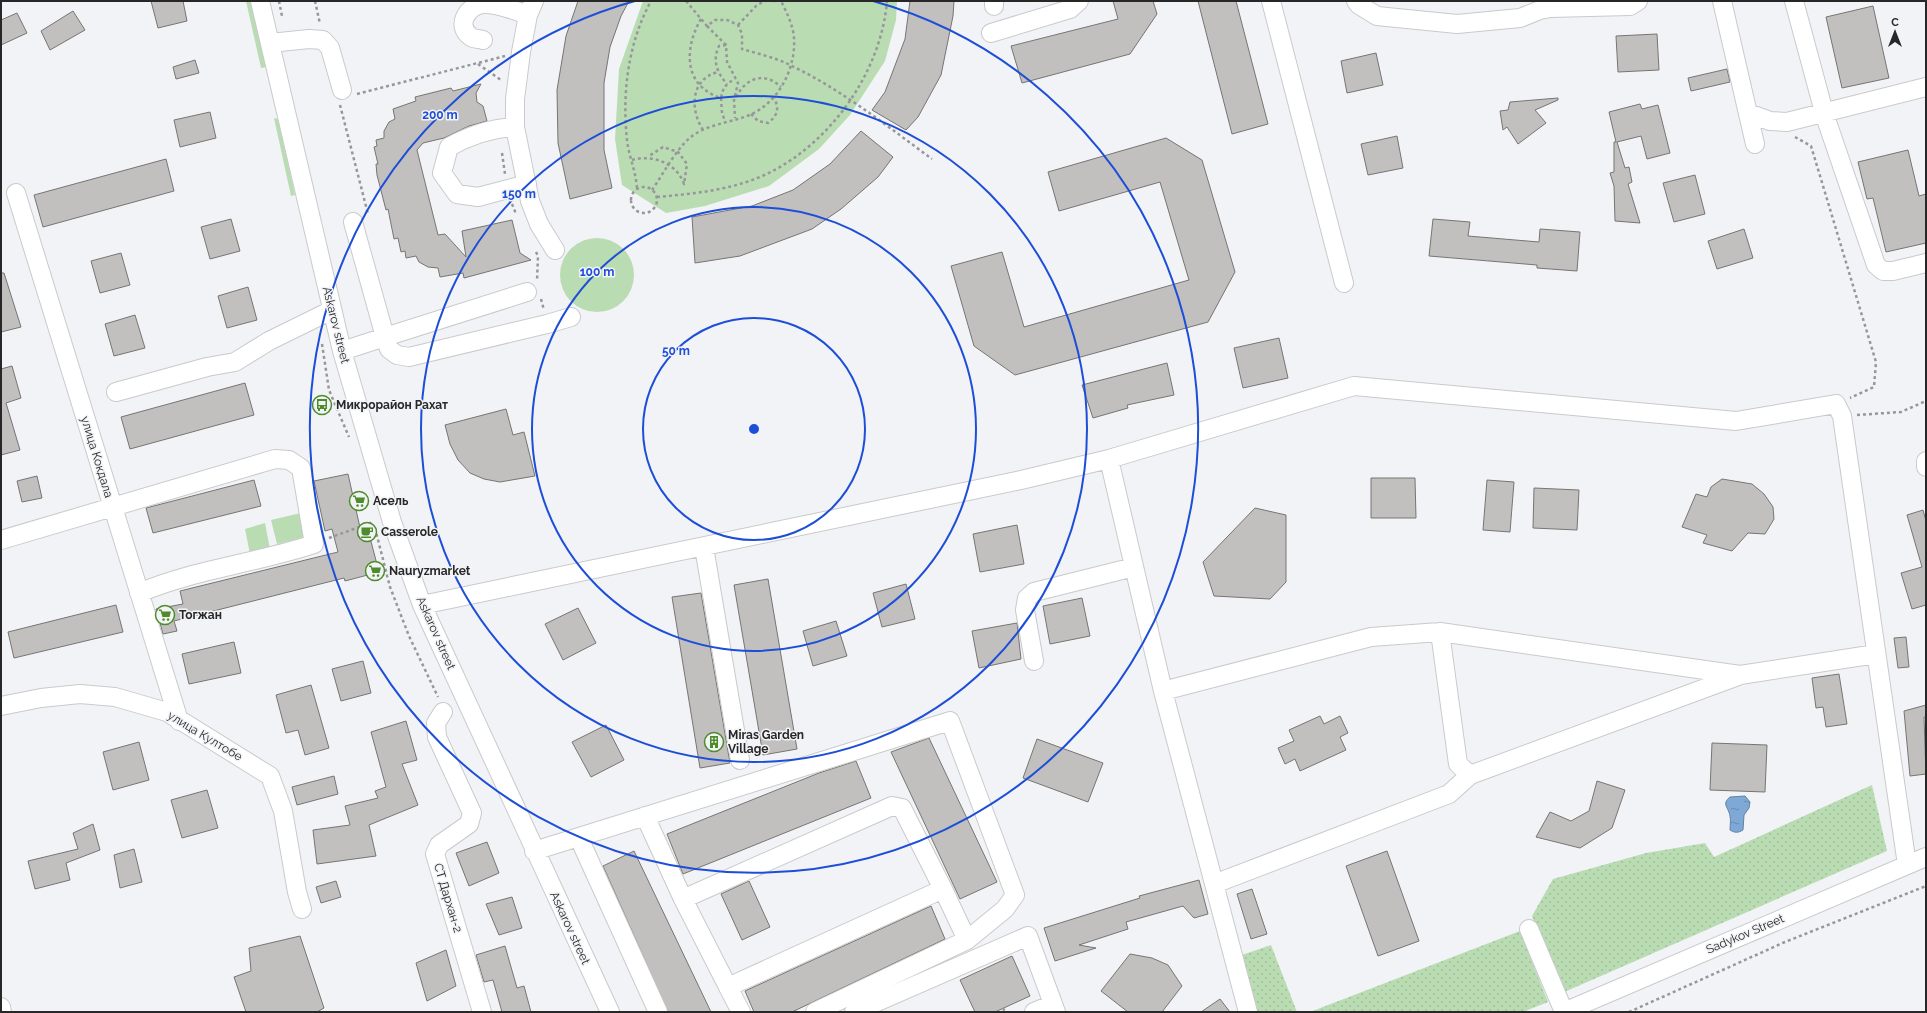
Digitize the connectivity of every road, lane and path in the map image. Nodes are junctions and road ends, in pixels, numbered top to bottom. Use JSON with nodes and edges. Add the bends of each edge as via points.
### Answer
{"nodes":[{"id":1,"x":260,"y":1,"type":"edge"},
{"id":2,"x":651,"y":1,"type":"edge"},
{"id":3,"x":686,"y":1,"type":"edge"},
{"id":4,"x":764,"y":1,"type":"edge"},
{"id":5,"x":781,"y":1,"type":"edge"},
{"id":6,"x":887,"y":1,"type":"edge"},
{"id":7,"x":1079,"y":1,"type":"edge"},
{"id":8,"x":1271,"y":1,"type":"edge"},
{"id":9,"x":1356,"y":1,"type":"edge"},
{"id":10,"x":1638,"y":1,"type":"edge"},
{"id":11,"x":1722,"y":1,"type":"edge"},
{"id":12,"x":1794,"y":1,"type":"edge"},
{"id":13,"x":531,"y":8,"type":"edge"},
{"id":14,"x":701,"y":19,"type":"junction"},
{"id":15,"x":738,"y":25,"type":"junction"},
{"id":16,"x":707,"y":26,"type":"junction"},
{"id":17,"x":991,"y":33,"type":"dead end"},
{"id":18,"x":483,"y":40,"type":"dead end"},
{"id":19,"x":270,"y":43,"type":"junction"},
{"id":20,"x":726,"y":45,"type":"junction"},
{"id":21,"x":512,"y":54,"type":"dead end"},
{"id":22,"x":477,"y":63,"type":"junction"},
{"id":23,"x":791,"y":65,"type":"junction"},
{"id":24,"x":718,"y":72,"type":"junction"},
{"id":25,"x":735,"y":79,"type":"junction"},
{"id":26,"x":502,"y":81,"type":"dead end"},
{"id":27,"x":700,"y":84,"type":"junction"},
{"id":28,"x":726,"y":84,"type":"junction"},
{"id":29,"x":781,"y":87,"type":"junction"},
{"id":30,"x":1926,"y":87,"type":"edge"},
{"id":31,"x":345,"y":95,"type":"junction"},
{"id":32,"x":721,"y":98,"type":"junction"},
{"id":33,"x":774,"y":98,"type":"junction"},
{"id":34,"x":734,"y":100,"type":"junction"},
{"id":35,"x":850,"y":100,"type":"junction"},
{"id":36,"x":1824,"y":111,"type":"junction"},
{"id":37,"x":1748,"y":113,"type":"junction"},
{"id":38,"x":751,"y":114,"type":"junction"},
{"id":39,"x":735,"y":118,"type":"junction"},
{"id":40,"x":725,"y":121,"type":"junction"},
{"id":41,"x":1787,"y":122,"type":"junction"},
{"id":42,"x":515,"y":127,"type":"junction"},
{"id":43,"x":703,"y":130,"type":"junction"},
{"id":44,"x":1755,"y":144,"type":"dead end"},
{"id":45,"x":678,"y":152,"type":"junction"},
{"id":46,"x":648,"y":156,"type":"junction"},
{"id":47,"x":932,"y":159,"type":"dead end"},
{"id":48,"x":632,"y":160,"type":"junction"},
{"id":49,"x":669,"y":165,"type":"junction"},
{"id":50,"x":527,"y":184,"type":"junction"},
{"id":51,"x":638,"y":188,"type":"junction"},
{"id":52,"x":652,"y":190,"type":"junction"},
{"id":53,"x":16,"y":193,"type":"dead end"},
{"id":54,"x":657,"y":197,"type":"junction"},
{"id":55,"x":361,"y":221,"type":"joint"},
{"id":56,"x":555,"y":250,"type":"dead end"},
{"id":57,"x":1926,"y":264,"type":"edge"},
{"id":58,"x":1344,"y":283,"type":"dead end"},
{"id":59,"x":527,"y":292,"type":"dead end"},
{"id":60,"x":332,"y":310,"type":"junction"},
{"id":61,"x":571,"y":317,"type":"dead end"},
{"id":62,"x":385,"y":337,"type":"junction"},
{"id":63,"x":342,"y":351,"type":"junction"},
{"id":64,"x":116,"y":392,"type":"dead end"},
{"id":65,"x":1926,"y":401,"type":"edge"},
{"id":66,"x":1839,"y":410,"type":"junction"},
{"id":67,"x":1109,"y":459,"type":"junction"},
{"id":68,"x":1926,"y":461,"type":"edge"},
{"id":69,"x":1926,"y":467,"type":"edge"},
{"id":70,"x":112,"y":507,"type":"junction"},
{"id":71,"x":374,"y":522,"type":"dead end"},
{"id":72,"x":1,"y":540,"type":"edge"},
{"id":73,"x":314,"y":544,"type":"junction"},
{"id":74,"x":704,"y":547,"type":"junction"},
{"id":75,"x":1134,"y":567,"type":"junction"},
{"id":76,"x":139,"y":593,"type":"junction"},
{"id":77,"x":422,"y":605,"type":"junction"},
{"id":78,"x":1440,"y":632,"type":"junction"},
{"id":79,"x":1876,"y":654,"type":"junction"},
{"id":80,"x":1034,"y":661,"type":"dead end"},
{"id":81,"x":1740,"y":675,"type":"junction"},
{"id":82,"x":1163,"y":691,"type":"junction"},
{"id":83,"x":1,"y":706,"type":"edge"},
{"id":84,"x":443,"y":712,"type":"dead end"},
{"id":85,"x":179,"y":721,"type":"junction"},
{"id":86,"x":740,"y":760,"type":"dead end"},
{"id":87,"x":1470,"y":775,"type":"junction"},
{"id":88,"x":644,"y":816,"type":"junction"},
{"id":89,"x":579,"y":838,"type":"junction"},
{"id":90,"x":534,"y":852,"type":"junction"},
{"id":91,"x":1926,"y":857,"type":"edge"},
{"id":92,"x":1907,"y":865,"type":"junction"},
{"id":93,"x":1214,"y":884,"type":"junction"},
{"id":94,"x":1926,"y":886,"type":"edge"},
{"id":95,"x":943,"y":889,"type":"junction"},
{"id":96,"x":683,"y":899,"type":"junction"},
{"id":97,"x":302,"y":909,"type":"dead end"},
{"id":98,"x":1529,"y":929,"type":"dead end"},
{"id":99,"x":967,"y":940,"type":"junction"},
{"id":100,"x":728,"y":987,"type":"junction"},
{"id":101,"x":1,"y":1008,"type":"edge"},
{"id":102,"x":1003,"y":1008,"type":"dead end"},
{"id":103,"x":1047,"y":1009,"type":"edge"},
{"id":104,"x":2,"y":1012,"type":"edge"},
{"id":105,"x":482,"y":1012,"type":"edge"},
{"id":106,"x":610,"y":1012,"type":"edge"},
{"id":107,"x":658,"y":1012,"type":"edge"},
{"id":108,"x":741,"y":1012,"type":"edge"},
{"id":109,"x":815,"y":1012,"type":"edge"},
{"id":110,"x":854,"y":1012,"type":"edge"},
{"id":111,"x":1005,"y":1012,"type":"edge"},
{"id":112,"x":1248,"y":1012,"type":"edge"},
{"id":113,"x":1564,"y":1012,"type":"edge"},
{"id":114,"x":1629,"y":1012,"type":"edge"}],
"edges":[{"from":1,"to":19,"type":"street","name":"Askarov street"},
{"from":2,"to":48,"type":"path","via":[[632,49],[628,74],[626,119]]},
{"from":3,"to":14,"type":"path"},
{"from":4,"to":15,"type":"path"},
{"from":5,"to":23,"type":"path","via":[[792,25],[794,51]]},
{"from":6,"to":35,"type":"path","via":[[876,50],[866,74]]},
{"from":7,"to":17,"type":"street","via":[[1070,9]]},
{"from":8,"to":58,"type":"street"},
{"from":9,"to":10,"type":"street","via":[[1377,16],[1457,24],[1520,18],[1550,8],[1630,6]]},
{"from":11,"to":37,"type":"street"},
{"from":12,"to":36,"type":"street"},
{"from":13,"to":18,"type":"street","via":[[484,4],[472,7],[466,13],[464,25],[472,38]]},
{"from":13,"to":42,"type":"street","via":[[521,52],[515,99]]},
{"from":14,"to":16,"type":"path"},
{"from":14,"to":27,"type":"path","via":[[691,40],[689,53],[693,74]]},
{"from":15,"to":16,"type":"path","via":[[727,20],[715,20]]},
{"from":15,"to":23,"type":"path","via":[[742,34],[742,49]]},
{"from":16,"to":20,"type":"path"},
{"from":19,"to":31,"type":"street","via":[[323,40],[330,48]]},
{"from":19,"to":60,"type":"street","name":"Askarov street"},
{"from":20,"to":24,"type":"path","via":[[719,46],[716,52]]},
{"from":20,"to":25,"type":"path","via":[[727,62]]},
{"from":21,"to":22,"type":"path"},
{"from":22,"to":26,"type":"path"},
{"from":22,"to":31,"type":"path"},
{"from":23,"to":29,"type":"path"},
{"from":23,"to":35,"type":"path"},
{"from":24,"to":27,"type":"path"},
{"from":24,"to":28,"type":"path"},
{"from":25,"to":28,"type":"path"},
{"from":25,"to":34,"type":"path","via":[[738,83]]},
{"from":27,"to":32,"type":"path"},
{"from":27,"to":43,"type":"path","via":[[696,92],[694,110]]},
{"from":28,"to":32,"type":"path"},
{"from":29,"to":33,"type":"path"},
{"from":29,"to":34,"type":"path","via":[[776,82],[750,80],[744,83]]},
{"from":30,"to":36,"type":"street"},
{"from":31,"to":55,"type":"path"},
{"from":32,"to":40,"type":"path"},
{"from":33,"to":38,"type":"path"},
{"from":33,"to":38,"type":"path","via":[[778,104],[777,112],[768,123],[758,121]]},
{"from":34,"to":39,"type":"path"},
{"from":35,"to":47,"type":"path"},
{"from":35,"to":54,"type":"path","via":[[844,111],[828,128],[802,152],[778,167],[756,178],[698,194]]},
{"from":36,"to":41,"type":"street"},
{"from":36,"to":57,"type":"street","via":[[1876,265],[1883,271],[1893,271]]},
{"from":37,"to":41,"type":"street","via":[[1770,121]]},
{"from":37,"to":44,"type":"street"},
{"from":38,"to":39,"type":"path"},
{"from":39,"to":40,"type":"path"},
{"from":40,"to":43,"type":"path"},
{"from":41,"to":66,"type":"path","via":[[1792,135],[1811,146],[1876,362],[1874,387]]},
{"from":42,"to":50,"type":"street"},
{"from":42,"to":50,"type":"street","via":[[465,138],[449,147],[442,173],[457,194],[478,197]]},
{"from":43,"to":45,"type":"path","via":[[694,135]]},
{"from":45,"to":46,"type":"path","via":[[663,147]]},
{"from":45,"to":49,"type":"path"},
{"from":45,"to":49,"type":"path","via":[[687,164],[684,184]]},
{"from":46,"to":48,"type":"path"},
{"from":46,"to":49,"type":"path"},
{"from":48,"to":51,"type":"path"},
{"from":49,"to":52,"type":"path"},
{"from":50,"to":56,"type":"street","via":[[530,201],[539,224]]},
{"from":51,"to":52,"type":"path"},
{"from":51,"to":54,"type":"path","via":[[632,194],[631,203],[635,210],[643,213],[651,211],[656,205]]},
{"from":52,"to":54,"type":"path"},
{"from":53,"to":70,"type":"street","name":"улица Кокдала"},
{"from":55,"to":62,"type":"street"},
{"from":59,"to":62,"type":"street"},
{"from":60,"to":63,"type":"street","name":"Askarov street"},
{"from":60,"to":64,"type":"street","via":[[268,341],[236,362],[207,367]]},
{"from":61,"to":62,"type":"street","via":[[409,357],[398,355],[389,349]]},
{"from":62,"to":63,"type":"street"},
{"from":63,"to":77,"type":"street","name":"Askarov street","via":[[392,522]]},
{"from":65,"to":66,"type":"path","via":[[1901,412]]},
{"from":66,"to":67,"type":"street","via":[[1736,421],[1354,386]]},
{"from":66,"to":79,"type":"street"},
{"from":67,"to":74,"type":"street"},
{"from":67,"to":75,"type":"street"},
{"from":68,"to":69,"type":"street"},
{"from":70,"to":72,"type":"street"},
{"from":70,"to":73,"type":"street","via":[[275,459],[289,460],[300,468]]},
{"from":70,"to":76,"type":"street","name":"улица Кокдала"},
{"from":71,"to":73,"type":"path"},
{"from":73,"to":76,"type":"street","via":[[286,553],[225,566]]},
{"from":74,"to":77,"type":"street"},
{"from":74,"to":86,"type":"street"},
{"from":75,"to":80,"type":"street","via":[[1034,592],[1027,598],[1025,610]]},
{"from":75,"to":82,"type":"street"},
{"from":76,"to":85,"type":"street","name":"улица Кокдала"},
{"from":77,"to":90,"type":"street","name":"Askarov street"},
{"from":78,"to":81,"type":"street"},
{"from":78,"to":82,"type":"street","via":[[1371,637]]},
{"from":78,"to":87,"type":"street","via":[[1458,764]]},
{"from":79,"to":81,"type":"street"},
{"from":79,"to":92,"type":"street"},
{"from":81,"to":87,"type":"street"},
{"from":82,"to":93,"type":"street"},
{"from":83,"to":85,"type":"street","name":"улица Култобе","via":[[80,694],[115,697],[167,712]]},
{"from":84,"to":105,"type":"street","name":"СТ Дархан-2","via":[[436,723],[437,737],[472,813],[469,824],[439,844],[435,854]]},
{"from":85,"to":97,"type":"street","name":"улица Култобе","via":[[270,776],[283,811],[295,885]]},
{"from":87,"to":93,"type":"street","via":[[1449,794]]},
{"from":88,"to":89,"type":"street"},
{"from":88,"to":96,"type":"street"},
{"from":88,"to":99,"type":"street","via":[[950,721],[1015,895],[1005,909]]},
{"from":89,"to":90,"type":"street"},
{"from":89,"to":107,"type":"street"},
{"from":90,"to":106,"type":"street","name":"Askarov street"},
{"from":91,"to":92,"type":"street","name":"Sadykov Street"},
{"from":92,"to":113,"type":"street","name":"Sadykov Street"},
{"from":93,"to":112,"type":"street"},
{"from":94,"to":114,"type":"path","via":[[1785,942]]},
{"from":95,"to":96,"type":"street","via":[[902,808],[892,806]]},
{"from":95,"to":99,"type":"street"},
{"from":95,"to":100,"type":"street"},
{"from":96,"to":100,"type":"street"},
{"from":98,"to":113,"type":"street"},
{"from":99,"to":109,"type":"street"},
{"from":100,"to":108,"type":"street"},
{"from":101,"to":104,"type":"street"},
{"from":102,"to":111,"type":"path"},
{"from":103,"to":110,"type":"street","via":[[1028,936],[940,980]]}]}
